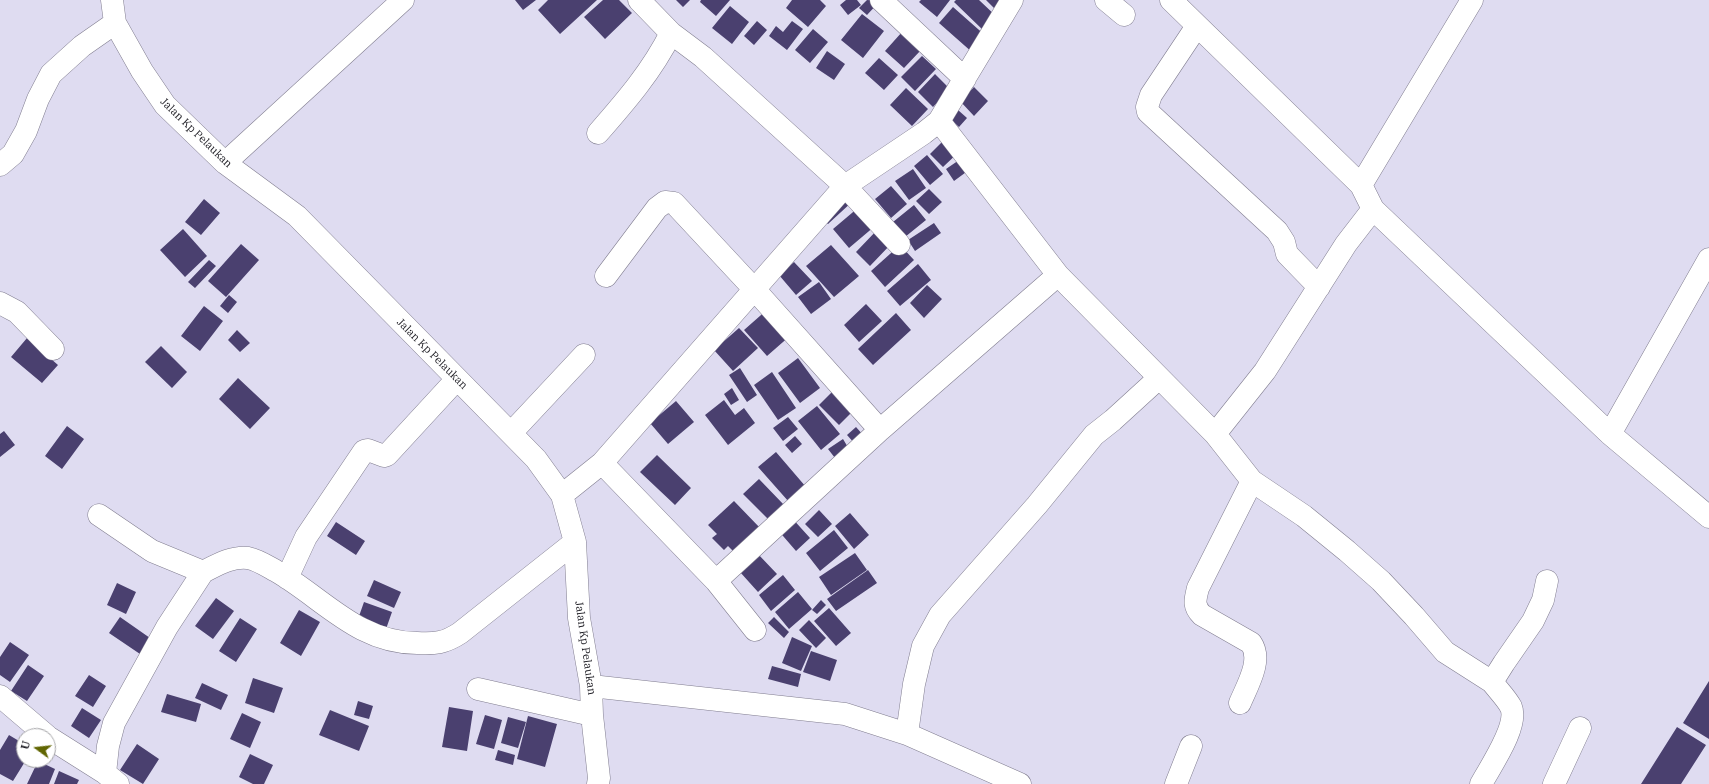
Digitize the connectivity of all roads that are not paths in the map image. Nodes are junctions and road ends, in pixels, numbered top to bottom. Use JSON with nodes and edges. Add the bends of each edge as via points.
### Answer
{"nodes":[{"id":1,"x":112,"y":0,"type":"edge"},
{"id":2,"x":402,"y":0,"type":"edge"},
{"id":3,"x":639,"y":0,"type":"edge"},
{"id":4,"x":880,"y":0,"type":"edge"},
{"id":5,"x":1012,"y":0,"type":"edge"},
{"id":6,"x":1106,"y":0,"type":"edge"},
{"id":7,"x":1171,"y":0,"type":"edge"},
{"id":8,"x":1472,"y":0,"type":"edge"},
{"id":9,"x":1124,"y":15,"type":"dead end"},
{"id":10,"x":115,"y":23,"type":"junction"},
{"id":11,"x":1197,"y":26,"type":"junction"},
{"id":12,"x":671,"y":33,"type":"junction"},
{"id":13,"x":965,"y":79,"type":"junction"},
{"id":14,"x":939,"y":121,"type":"junction"},
{"id":15,"x":598,"y":133,"type":"dead end"},
{"id":16,"x":225,"y":163,"type":"junction"},
{"id":17,"x":0,"y":165,"type":"edge"},
{"id":18,"x":1361,"y":185,"type":"junction"},
{"id":19,"x":845,"y":186,"type":"junction"},
{"id":20,"x":1373,"y":209,"type":"junction"},
{"id":21,"x":899,"y":244,"type":"dead end"},
{"id":22,"x":1709,"y":259,"type":"edge"},
{"id":23,"x":1058,"y":275,"type":"junction"},
{"id":24,"x":606,"y":276,"type":"dead end"},
{"id":25,"x":1319,"y":287,"type":"junction"},
{"id":26,"x":755,"y":290,"type":"junction"},
{"id":27,"x":0,"y":303,"type":"edge"},
{"id":28,"x":53,"y":349,"type":"dead end"},
{"id":29,"x":584,"y":355,"type":"dead end"},
{"id":30,"x":1160,"y":378,"type":"junction"},
{"id":31,"x":457,"y":379,"type":"junction"},
{"id":32,"x":880,"y":430,"type":"junction"},
{"id":33,"x":511,"y":433,"type":"junction"},
{"id":34,"x":1215,"y":434,"type":"junction"},
{"id":35,"x":1610,"y":434,"type":"junction"},
{"id":36,"x":602,"y":463,"type":"junction"},
{"id":37,"x":1252,"y":481,"type":"junction"},
{"id":38,"x":562,"y":495,"type":"junction"},
{"id":39,"x":99,"y":515,"type":"dead end"},
{"id":40,"x":1709,"y":517,"type":"edge"},
{"id":41,"x":575,"y":542,"type":"junction"},
{"id":42,"x":203,"y":572,"type":"junction"},
{"id":43,"x":287,"y":578,"type":"junction"},
{"id":44,"x":716,"y":581,"type":"junction"},
{"id":45,"x":1547,"y":581,"type":"dead end"},
{"id":46,"x":755,"y":630,"type":"dead end"},
{"id":47,"x":1492,"y":682,"type":"junction"},
{"id":48,"x":592,"y":686,"type":"junction"},
{"id":49,"x":478,"y":689,"type":"dead end"},
{"id":50,"x":0,"y":696,"type":"edge"},
{"id":51,"x":1240,"y":703,"type":"dead end"},
{"id":52,"x":592,"y":715,"type":"junction"},
{"id":53,"x":38,"y":728,"type":"edge"},
{"id":54,"x":1580,"y":728,"type":"dead end"},
{"id":55,"x":907,"y":734,"type":"junction"},
{"id":56,"x":56,"y":741,"type":"edge"},
{"id":57,"x":1191,"y":746,"type":"dead end"},
{"id":58,"x":111,"y":779,"type":"edge"},
{"id":59,"x":598,"y":784,"type":"edge"},
{"id":60,"x":1020,"y":784,"type":"edge"},
{"id":61,"x":1176,"y":784,"type":"edge"},
{"id":62,"x":1481,"y":784,"type":"edge"},
{"id":63,"x":1554,"y":784,"type":"edge"}],
"edges":[{"from":1,"to":10,"type":"street","name":"Jalan Kp Pelaukan"},
{"from":2,"to":16,"type":"street"},
{"from":3,"to":12,"type":"street"},
{"from":4,"to":13,"type":"street"},
{"from":5,"to":13,"type":"street"},
{"from":6,"to":9,"type":"street"},
{"from":7,"to":11,"type":"street"},
{"from":8,"to":18,"type":"street"},
{"from":10,"to":16,"type":"street","name":"Jalan Kp Pelaukan","via":[[165,105]]},
{"from":10,"to":17,"type":"street","via":[[82,46],[52,74],[13,154]]},
{"from":11,"to":18,"type":"street"},
{"from":11,"to":25,"type":"street","via":[[1151,95],[1148,112],[1277,231],[1284,242],[1287,254]]},
{"from":12,"to":15,"type":"street","via":[[635,91]]},
{"from":12,"to":19,"type":"street","via":[[703,57]]},
{"from":13,"to":14,"type":"street"},
{"from":14,"to":19,"type":"street"},
{"from":14,"to":23,"type":"street"},
{"from":16,"to":31,"type":"street","name":"Jalan Kp Pelaukan","via":[[297,216]]},
{"from":18,"to":20,"type":"street"},
{"from":19,"to":21,"type":"street"},
{"from":19,"to":26,"type":"street"},
{"from":20,"to":25,"type":"street","via":[[1346,244]]},
{"from":20,"to":35,"type":"street"},
{"from":22,"to":35,"type":"street"},
{"from":23,"to":30,"type":"street"},
{"from":23,"to":32,"type":"street"},
{"from":24,"to":26,"type":"street","via":[[657,208],[665,202],[674,203]]},
{"from":25,"to":34,"type":"street","via":[[1265,371]]},
{"from":26,"to":32,"type":"street"},
{"from":26,"to":36,"type":"street"},
{"from":27,"to":28,"type":"street","via":[[17,312]]},
{"from":29,"to":33,"type":"street"},
{"from":30,"to":34,"type":"street"},
{"from":30,"to":55,"type":"street","via":[[1094,435],[1037,505],[940,615],[923,646],[914,684]]},
{"from":31,"to":33,"type":"street","name":"Jalan Kp Pelaukan"},
{"from":31,"to":43,"type":"street","via":[[387,455],[364,451],[306,537]]},
{"from":32,"to":44,"type":"street"},
{"from":33,"to":38,"type":"street","name":"Jalan Kp Pelaukan","via":[[536,459]]},
{"from":34,"to":37,"type":"street"},
{"from":35,"to":40,"type":"street"},
{"from":36,"to":38,"type":"street"},
{"from":36,"to":44,"type":"street"},
{"from":37,"to":47,"type":"street","via":[[1304,516],[1347,551],[1381,581],[1445,652]]},
{"from":37,"to":51,"type":"street","via":[[1198,588],[1194,603],[1202,615],[1251,643],[1256,649],[1256,662]]},
{"from":38,"to":41,"type":"street","name":"Jalan Kp Pelaukan"},
{"from":39,"to":42,"type":"street","via":[[152,551]]},
{"from":41,"to":43,"type":"street","via":[[460,633],[449,641],[436,644],[406,643],[371,633],[337,615]]},
{"from":41,"to":48,"type":"street","name":"Jalan Kp Pelaukan","via":[[579,618]]},
{"from":42,"to":43,"type":"street","via":[[226,561],[248,558]]},
{"from":42,"to":58,"type":"street","via":[[167,627],[114,723],[108,746]]},
{"from":44,"to":46,"type":"street"},
{"from":45,"to":47,"type":"street","via":[[1533,621]]},
{"from":47,"to":62,"type":"street","via":[[1511,708],[1513,719]]},
{"from":48,"to":52,"type":"street","name":"Jalan Kp Pelaukan"},
{"from":48,"to":55,"type":"street","via":[[845,714]]},
{"from":49,"to":52,"type":"street"},
{"from":50,"to":53,"type":"street"},
{"from":52,"to":59,"type":"street","name":"Jalan Kp Pelaukan"},
{"from":54,"to":63,"type":"street"},
{"from":55,"to":60,"type":"street"},
{"from":56,"to":58,"type":"street"},
{"from":57,"to":61,"type":"street"}]}
